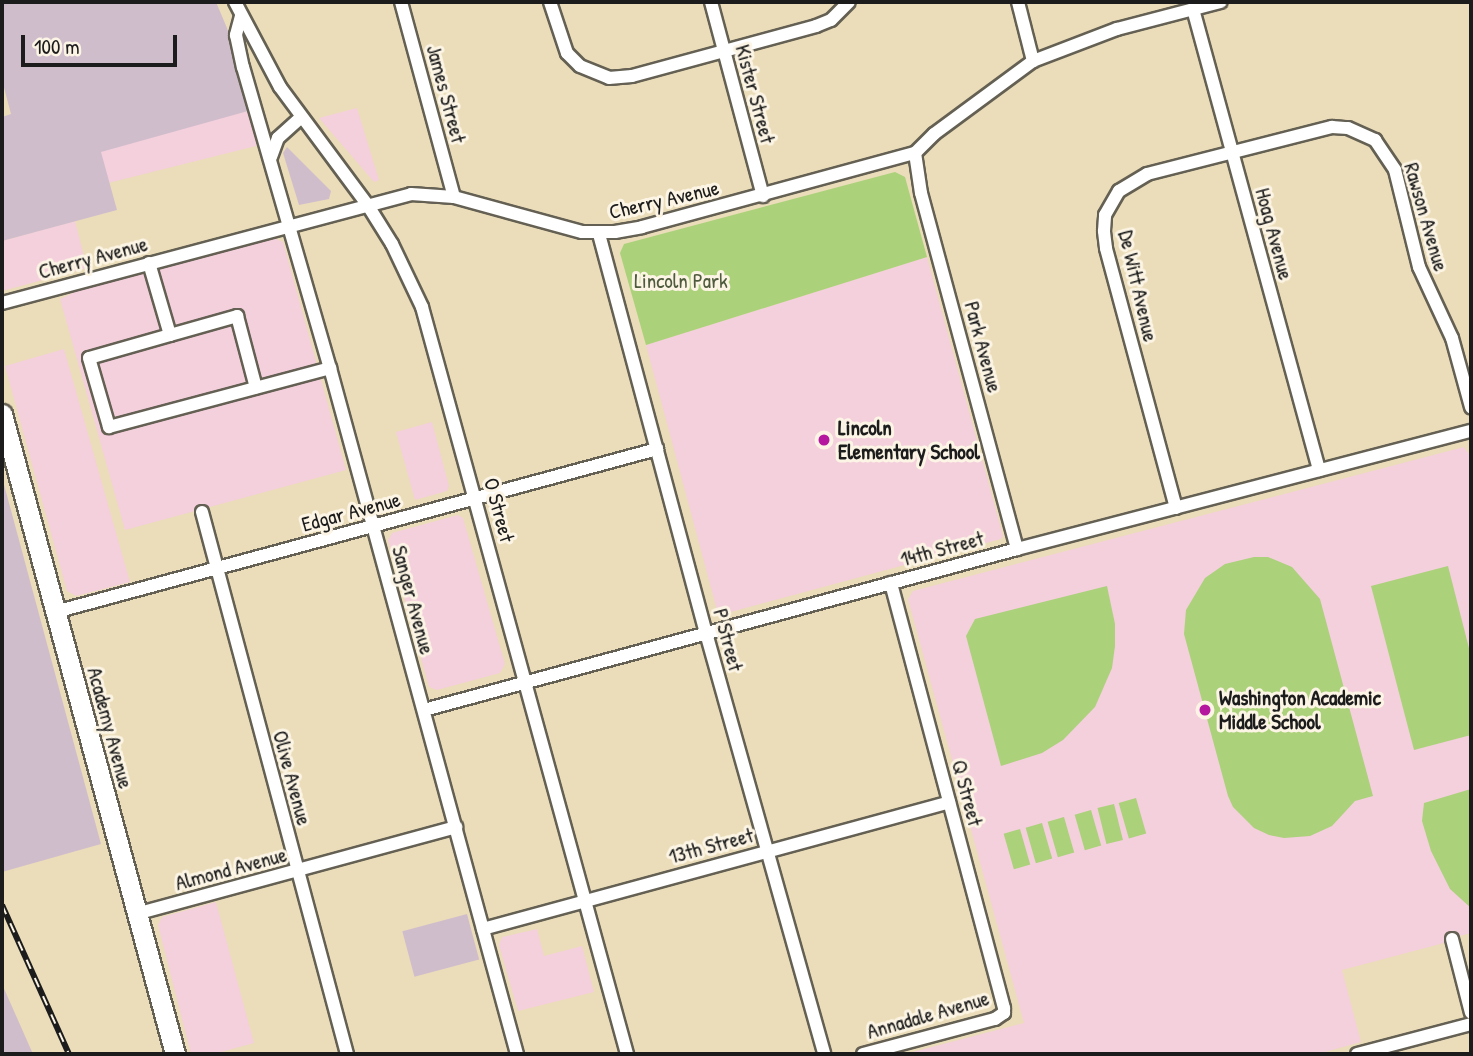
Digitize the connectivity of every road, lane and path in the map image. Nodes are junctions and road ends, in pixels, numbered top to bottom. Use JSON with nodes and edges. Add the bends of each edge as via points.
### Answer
{"nodes":[{"id":1,"x":235,"y":2,"type":"edge"},
{"id":2,"x":401,"y":2,"type":"edge"},
{"id":3,"x":550,"y":2,"type":"edge"},
{"id":4,"x":711,"y":2,"type":"edge"},
{"id":5,"x":849,"y":2,"type":"edge"},
{"id":6,"x":1018,"y":2,"type":"edge"},
{"id":7,"x":1221,"y":2,"type":"edge"},
{"id":8,"x":1193,"y":9,"type":"junction"},
{"id":9,"x":241,"y":16,"type":"junction"},
{"id":10,"x":723,"y":51,"type":"junction"},
{"id":11,"x":1033,"y":61,"type":"junction"},
{"id":12,"x":300,"y":117,"type":"junction"},
{"id":13,"x":1232,"y":152,"type":"junction"},
{"id":14,"x":915,"y":153,"type":"junction"},
{"id":15,"x":271,"y":157,"type":"junction"},
{"id":16,"x":762,"y":196,"type":"junction"},
{"id":17,"x":454,"y":197,"type":"junction"},
{"id":18,"x":367,"y":204,"type":"junction"},
{"id":19,"x":290,"y":225,"type":"junction"},
{"id":20,"x":600,"y":234,"type":"junction"},
{"id":21,"x":149,"y":263,"type":"junction"},
{"id":22,"x":2,"y":303,"type":"edge"},
{"id":23,"x":170,"y":335,"type":"junction"},
{"id":24,"x":330,"y":368,"type":"junction"},
{"id":25,"x":256,"y":388,"type":"junction"},
{"id":26,"x":1471,"y":407,"type":"edge"},
{"id":27,"x":2,"y":414,"type":"edge"},
{"id":28,"x":1471,"y":431,"type":"edge"},
{"id":29,"x":657,"y":449,"type":"junction"},
{"id":30,"x":1319,"y":470,"type":"junction"},
{"id":31,"x":476,"y":498,"type":"junction"},
{"id":32,"x":1176,"y":508,"type":"junction"},
{"id":33,"x":202,"y":512,"type":"dead end"},
{"id":34,"x":373,"y":526,"type":"junction"},
{"id":35,"x":1017,"y":549,"type":"junction"},
{"id":36,"x":216,"y":569,"type":"junction"},
{"id":37,"x":891,"y":583,"type":"junction"},
{"id":38,"x":55,"y":612,"type":"junction"},
{"id":39,"x":706,"y":633,"type":"junction"},
{"id":40,"x":525,"y":683,"type":"junction"},
{"id":41,"x":424,"y":710,"type":"junction"},
{"id":42,"x":949,"y":802,"type":"junction"},
{"id":43,"x":456,"y":827,"type":"junction"},
{"id":44,"x":767,"y":851,"type":"junction"},
{"id":45,"x":297,"y":871,"type":"junction"},
{"id":46,"x":584,"y":901,"type":"junction"},
{"id":47,"x":136,"y":914,"type":"junction"},
{"id":48,"x":484,"y":929,"type":"junction"},
{"id":49,"x":1452,"y":939,"type":"dead end"},
{"id":50,"x":1004,"y":1013,"type":"joint"},
{"id":51,"x":1471,"y":1013,"type":"edge"},
{"id":52,"x":1471,"y":1024,"type":"edge"},
{"id":53,"x":175,"y":1054,"type":"edge"},
{"id":54,"x":347,"y":1054,"type":"edge"},
{"id":55,"x":517,"y":1054,"type":"edge"},
{"id":56,"x":627,"y":1054,"type":"edge"},
{"id":57,"x":824,"y":1054,"type":"edge"},
{"id":58,"x":863,"y":1054,"type":"edge"},
{"id":59,"x":1357,"y":1054,"type":"edge"}],
"edges":[{"from":1,"to":9,"type":"street","name":"Sanger Avenue"},
{"from":2,"to":17,"type":"street","name":"James Street"},
{"from":3,"to":10,"type":"street","via":[[567,53],[592,73],[609,78]]},
{"from":4,"to":10,"type":"street","name":"Kister Street"},
{"from":5,"to":10,"type":"street","via":[[831,20],[816,26]]},
{"from":6,"to":11,"type":"street"},
{"from":7,"to":8,"type":"street","name":"Cherry Avenue"},
{"from":8,"to":11,"type":"street","name":"Cherry Avenue","via":[[1080,41]]},
{"from":8,"to":13,"type":"street","name":"Hoag Avenue"},
{"from":9,"to":12,"type":"street","name":"O Street"},
{"from":9,"to":15,"type":"street","name":"Sanger Avenue","via":[[236,35]]},
{"from":10,"to":16,"type":"street","name":"Kister Street"},
{"from":11,"to":14,"type":"street","name":"Cherry Avenue"},
{"from":12,"to":15,"type":"street","via":[[278,138]]},
{"from":12,"to":18,"type":"street","name":"O Street"},
{"from":13,"to":26,"type":"street","name":"Rawson Avenue","via":[[1332,127],[1363,133],[1383,149],[1395,170],[1425,286],[1452,338]]},
{"from":13,"to":30,"type":"street","name":"Hoag Avenue"},
{"from":13,"to":32,"type":"street","name":"De Witt Avenue","via":[[1133,180],[1119,191],[1105,215],[1106,248]]},
{"from":14,"to":16,"type":"street","name":"Cherry Avenue"},
{"from":14,"to":35,"type":"street","name":"Park Avenue","via":[[921,193]]},
{"from":15,"to":19,"type":"street","name":"Sanger Avenue"},
{"from":16,"to":20,"type":"street","name":"Cherry Avenue"},
{"from":17,"to":18,"type":"street","name":"Cherry Avenue","via":[[411,194]]},
{"from":17,"to":20,"type":"street","name":"Cherry Avenue","via":[[565,229]]},
{"from":18,"to":19,"type":"street","name":"Cherry Avenue"},
{"from":18,"to":31,"type":"street","name":"O Street","via":[[422,307]]},
{"from":19,"to":21,"type":"street","name":"Cherry Avenue"},
{"from":19,"to":24,"type":"street","name":"Sanger Avenue"},
{"from":20,"to":29,"type":"street","name":"P Street"},
{"from":21,"to":22,"type":"street","name":"Cherry Avenue"},
{"from":21,"to":23,"type":"street"},
{"from":23,"to":25,"type":"street","via":[[236,316]]},
{"from":23,"to":25,"type":"street","via":[[89,358],[109,427]]},
{"from":24,"to":25,"type":"street"},
{"from":24,"to":34,"type":"street","name":"Sanger Avenue"},
{"from":27,"to":38,"type":"main road","name":"Academy Avenue"},
{"from":28,"to":30,"type":"street","name":"14th Street"},
{"from":29,"to":31,"type":"street","name":"Edgar Avenue"},
{"from":29,"to":39,"type":"street","name":"P Street"},
{"from":30,"to":32,"type":"street","name":"14th Street"},
{"from":31,"to":34,"type":"street","name":"Edgar Avenue"},
{"from":31,"to":40,"type":"street","name":"O Street"},
{"from":32,"to":35,"type":"street","name":"14th Street"},
{"from":33,"to":36,"type":"street","name":"Olive Avenue"},
{"from":34,"to":36,"type":"street","name":"Edgar Avenue"},
{"from":34,"to":41,"type":"street","name":"Sanger Avenue"},
{"from":35,"to":37,"type":"street","name":"14th Street"},
{"from":36,"to":38,"type":"street","name":"Edgar Avenue"},
{"from":36,"to":45,"type":"street","name":"Olive Avenue"},
{"from":37,"to":39,"type":"street","name":"14th Street"},
{"from":37,"to":42,"type":"street","name":"Q Street"},
{"from":38,"to":47,"type":"main road","name":"Academy Avenue"},
{"from":39,"to":40,"type":"street","name":"14th Street"},
{"from":39,"to":44,"type":"street","name":"P Street"},
{"from":40,"to":41,"type":"street","name":"14th Street"},
{"from":40,"to":46,"type":"street","name":"O Street"},
{"from":41,"to":43,"type":"street","name":"Sanger Avenue"},
{"from":42,"to":44,"type":"street","name":"13th Street"},
{"from":42,"to":50,"type":"street","name":"Q Street"},
{"from":43,"to":45,"type":"street","name":"Almond Avenue"},
{"from":43,"to":48,"type":"street","name":"Sanger Avenue"},
{"from":44,"to":46,"type":"street","name":"13th Street"},
{"from":44,"to":57,"type":"street","name":"P Street"},
{"from":45,"to":47,"type":"street","name":"Almond Avenue"},
{"from":45,"to":54,"type":"street","name":"Olive Avenue"},
{"from":46,"to":48,"type":"street","name":"13th Street"},
{"from":46,"to":56,"type":"street","name":"O Street"},
{"from":47,"to":53,"type":"main road","name":"Academy Avenue"},
{"from":48,"to":55,"type":"street","name":"Sanger Avenue"},
{"from":49,"to":51,"type":"street"},
{"from":50,"to":58,"type":"street","name":"Annadale Avenue"},
{"from":52,"to":59,"type":"street"}]}
